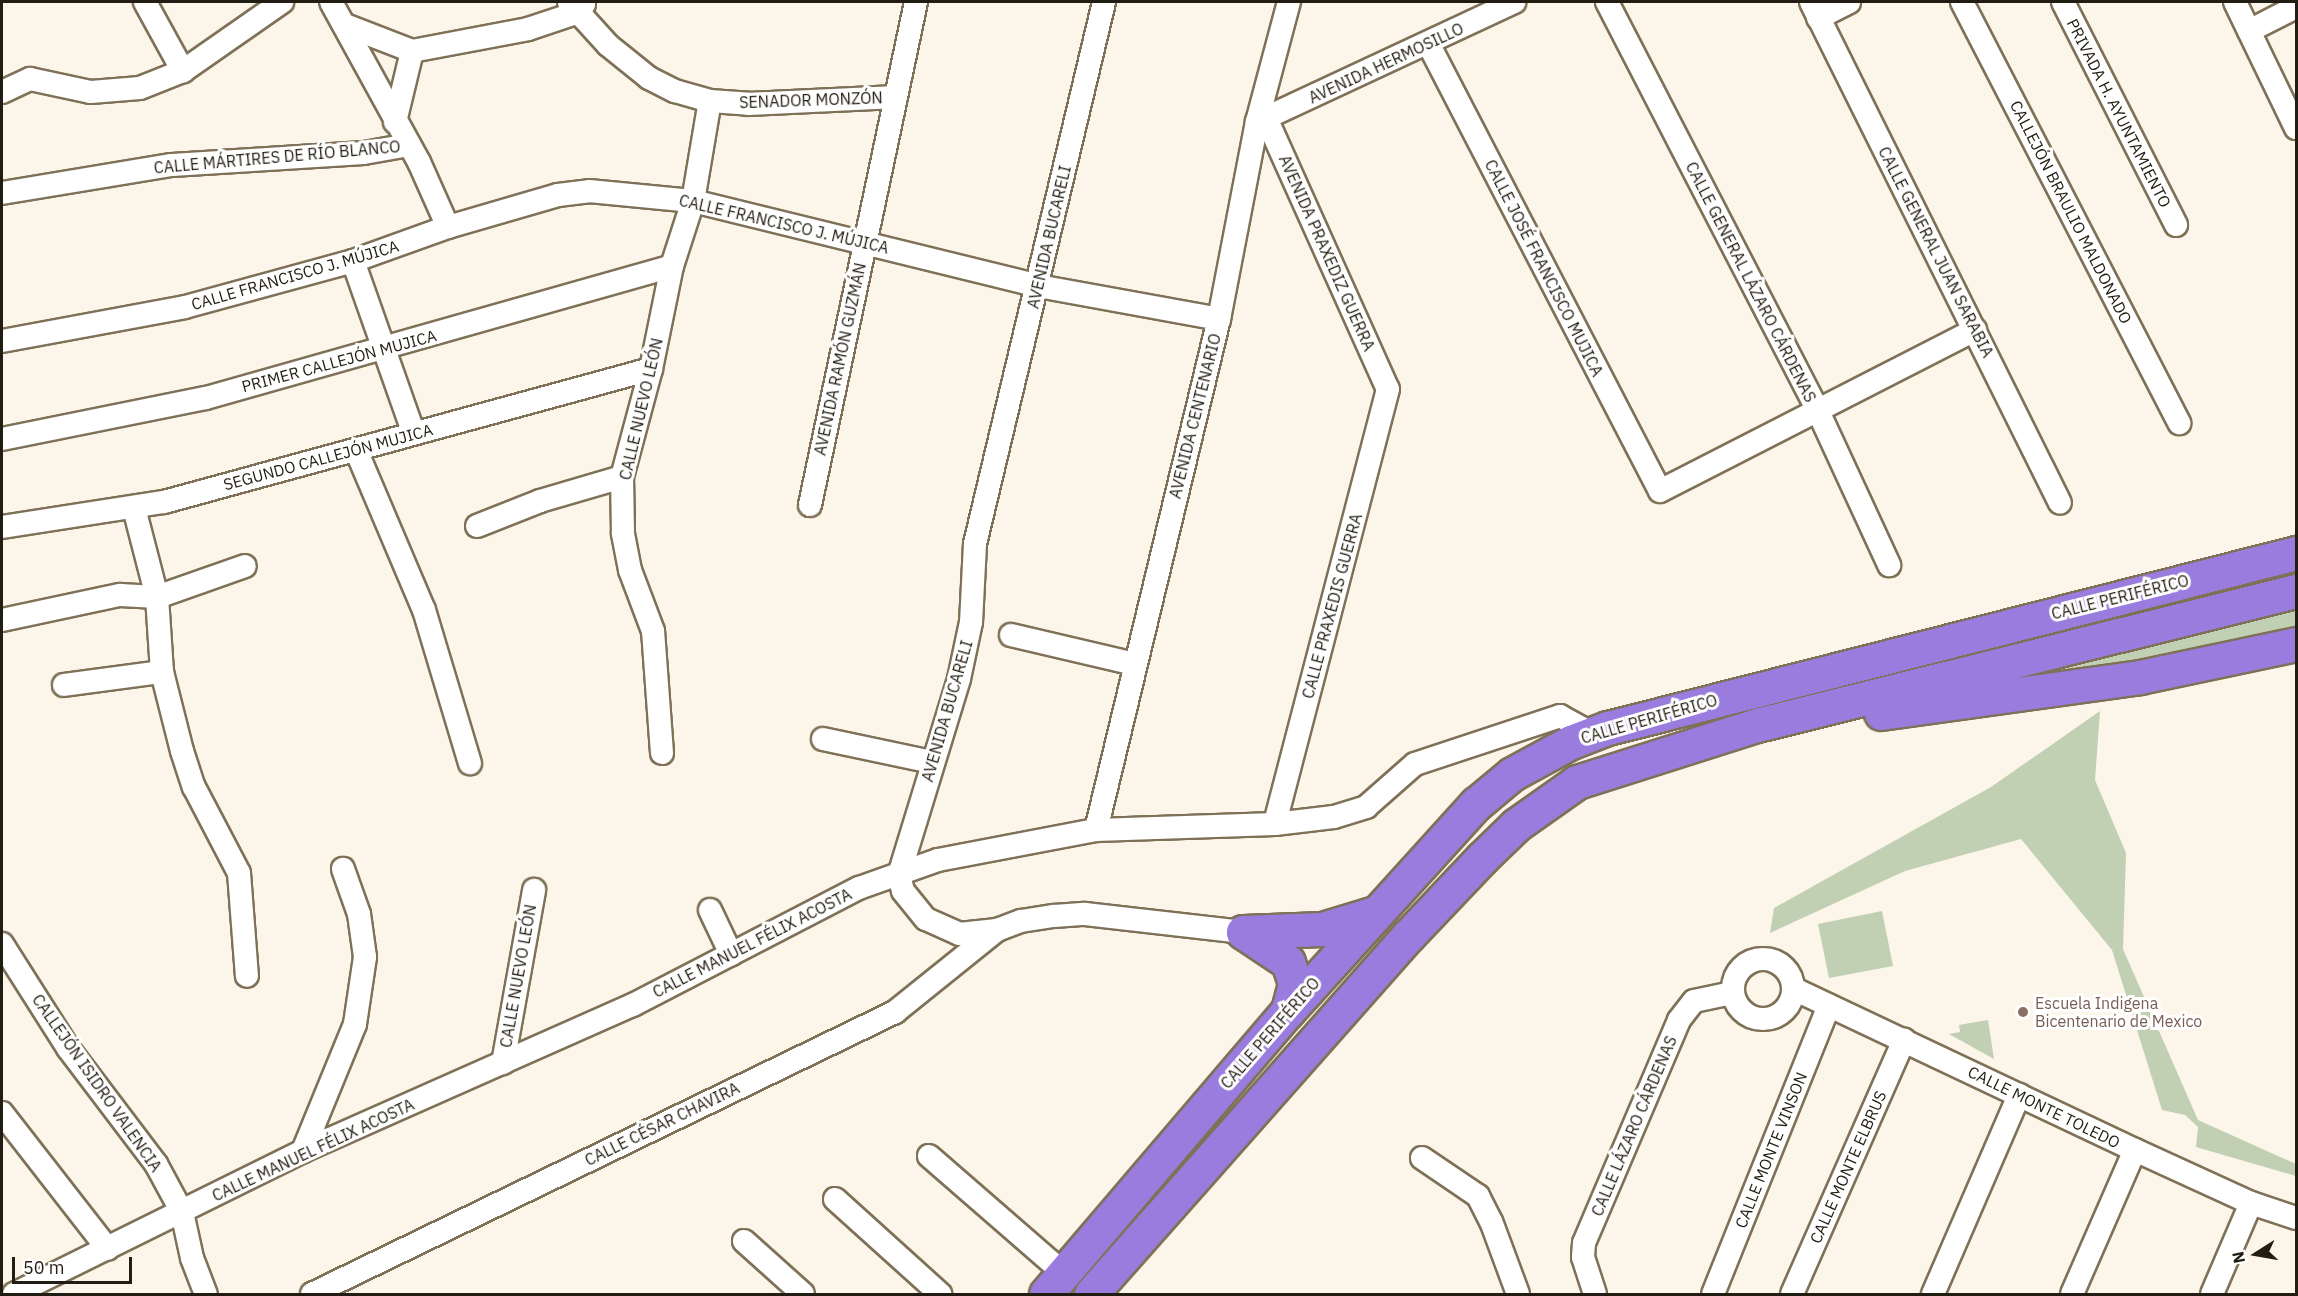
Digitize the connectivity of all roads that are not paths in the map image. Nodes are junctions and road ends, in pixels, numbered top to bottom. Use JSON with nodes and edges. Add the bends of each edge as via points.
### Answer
{"nodes":[{"id":1,"x":145,"y":2,"type":"edge"},
{"id":2,"x":282,"y":2,"type":"edge"},
{"id":3,"x":331,"y":2,"type":"edge"},
{"id":4,"x":916,"y":2,"type":"edge"},
{"id":5,"x":1104,"y":2,"type":"edge"},
{"id":6,"x":1288,"y":2,"type":"edge"},
{"id":7,"x":1514,"y":2,"type":"edge"},
{"id":8,"x":1607,"y":2,"type":"edge"},
{"id":9,"x":1850,"y":2,"type":"edge"},
{"id":10,"x":1962,"y":2,"type":"edge"},
{"id":11,"x":2063,"y":2,"type":"edge"},
{"id":12,"x":2235,"y":2,"type":"edge"},
{"id":13,"x":577,"y":5,"type":"edge"},
{"id":14,"x":2296,"y":7,"type":"edge"},
{"id":15,"x":1814,"y":10,"type":"edge"},
{"id":16,"x":345,"y":25,"type":"junction"},
{"id":17,"x":2249,"y":31,"type":"junction"},
{"id":18,"x":1429,"y":45,"type":"junction"},
{"id":19,"x":412,"y":51,"type":"junction"},
{"id":20,"x":183,"y":71,"type":"junction"},
{"id":21,"x":2,"y":92,"type":"edge"},
{"id":22,"x":896,"y":97,"type":"junction"},
{"id":23,"x":710,"y":101,"type":"junction"},
{"id":24,"x":1262,"y":120,"type":"junction"},
{"id":25,"x":395,"y":122,"type":"junction"},
{"id":26,"x":2296,"y":128,"type":"edge"},
{"id":27,"x":410,"y":145,"type":"junction"},
{"id":28,"x":2,"y":193,"type":"edge"},
{"id":29,"x":693,"y":201,"type":"junction"},
{"id":30,"x":2176,"y":225,"type":"dead end"},
{"id":31,"x":448,"y":227,"type":"junction"},
{"id":32,"x":865,"y":241,"type":"junction"},
{"id":33,"x":353,"y":261,"type":"junction"},
{"id":34,"x":672,"y":266,"type":"junction"},
{"id":35,"x":1038,"y":286,"type":"junction"},
{"id":36,"x":1219,"y":319,"type":"junction"},
{"id":37,"x":1975,"y":330,"type":"junction"},
{"id":38,"x":2,"y":341,"type":"edge"},
{"id":39,"x":387,"y":349,"type":"junction"},
{"id":40,"x":651,"y":369,"type":"junction"},
{"id":41,"x":1388,"y":389,"type":"joint"},
{"id":42,"x":1818,"y":411,"type":"junction"},
{"id":43,"x":2179,"y":423,"type":"dead end"},
{"id":44,"x":414,"y":434,"type":"junction"},
{"id":45,"x":2,"y":439,"type":"edge"},
{"id":46,"x":356,"y":450,"type":"junction"},
{"id":47,"x":622,"y":477,"type":"junction"},
{"id":48,"x":2060,"y":503,"type":"dead end"},
{"id":49,"x":810,"y":505,"type":"dead end"},
{"id":50,"x":134,"y":508,"type":"junction"},
{"id":51,"x":477,"y":526,"type":"dead end"},
{"id":52,"x":2,"y":527,"type":"edge"},
{"id":53,"x":2296,"y":553,"type":"edge"},
{"id":54,"x":245,"y":566,"type":"dead end"},
{"id":55,"x":1889,"y":566,"type":"dead end"},
{"id":56,"x":2296,"y":591,"type":"edge"},
{"id":57,"x":157,"y":597,"type":"junction"},
{"id":58,"x":2,"y":620,"type":"edge"},
{"id":59,"x":1011,"y":635,"type":"dead end"},
{"id":60,"x":2296,"y":644,"type":"edge"},
{"id":61,"x":1135,"y":664,"type":"junction"},
{"id":62,"x":162,"y":672,"type":"junction"},
{"id":63,"x":64,"y":686,"type":"dead end"},
{"id":64,"x":1787,"y":718,"type":"junction"},
{"id":65,"x":1591,"y":733,"type":"junction"},
{"id":66,"x":823,"y":739,"type":"dead end"},
{"id":67,"x":662,"y":753,"type":"dead end"},
{"id":68,"x":932,"y":762,"type":"junction"},
{"id":69,"x":470,"y":763,"type":"dead end"},
{"id":70,"x":1275,"y":824,"type":"junction"},
{"id":71,"x":1096,"y":830,"type":"junction"},
{"id":72,"x":343,"y":869,"type":"dead end"},
{"id":73,"x":899,"y":875,"type":"junction"},
{"id":74,"x":534,"y":890,"type":"dead end"},
{"id":75,"x":710,"y":910,"type":"dead end"},
{"id":76,"x":1379,"y":911,"type":"junction"},
{"id":77,"x":997,"y":930,"type":"junction"},
{"id":78,"x":1244,"y":932,"type":"junction"},
{"id":79,"x":2,"y":944,"type":"edge"},
{"id":80,"x":731,"y":954,"type":"junction"},
{"id":81,"x":247,"y":976,"type":"dead end"},
{"id":82,"x":1794,"y":989,"type":"junction"},
{"id":83,"x":1733,"y":993,"type":"junction"},
{"id":84,"x":1829,"y":1005,"type":"junction"},
{"id":85,"x":1288,"y":1011,"type":"junction"},
{"id":86,"x":1904,"y":1040,"type":"junction"},
{"id":87,"x":503,"y":1063,"type":"junction"},
{"id":88,"x":2019,"y":1095,"type":"junction"},
{"id":89,"x":2,"y":1113,"type":"edge"},
{"id":90,"x":2134,"y":1150,"type":"junction"},
{"id":91,"x":303,"y":1151,"type":"junction"},
{"id":92,"x":929,"y":1156,"type":"dead end"},
{"id":93,"x":1422,"y":1158,"type":"dead end"},
{"id":94,"x":1140,"y":1186,"type":"junction"},
{"id":95,"x":835,"y":1199,"type":"dead end"},
{"id":96,"x":2251,"y":1203,"type":"junction"},
{"id":97,"x":182,"y":1212,"type":"junction"},
{"id":98,"x":2296,"y":1218,"type":"edge"},
{"id":99,"x":744,"y":1241,"type":"dead end"},
{"id":100,"x":108,"y":1250,"type":"junction"},
{"id":101,"x":1051,"y":1262,"type":"junction"},
{"id":102,"x":14,"y":1294,"type":"edge"},
{"id":103,"x":206,"y":1294,"type":"edge"},
{"id":104,"x":312,"y":1294,"type":"edge"},
{"id":105,"x":802,"y":1294,"type":"edge"},
{"id":106,"x":940,"y":1294,"type":"edge"},
{"id":107,"x":1023,"y":1294,"type":"edge"},
{"id":108,"x":1046,"y":1294,"type":"edge"},
{"id":109,"x":1090,"y":1294,"type":"edge"},
{"id":110,"x":1518,"y":1294,"type":"edge"},
{"id":111,"x":1595,"y":1294,"type":"edge"},
{"id":112,"x":1713,"y":1294,"type":"edge"},
{"id":113,"x":1792,"y":1294,"type":"edge"},
{"id":114,"x":1933,"y":1294,"type":"edge"},
{"id":115,"x":2072,"y":1294,"type":"edge"},
{"id":116,"x":2212,"y":1294,"type":"edge"}],
"edges":[{"from":1,"to":20,"type":"street"},
{"from":2,"to":20,"type":"street"},
{"from":3,"to":16,"type":"street"},
{"from":4,"to":22,"type":"street","name":"AVENIDA RAMÓN GUZMÁN"},
{"from":5,"to":35,"type":"street","name":"AVENIDA BUCARELI"},
{"from":6,"to":24,"type":"street","name":"AVENIDA CENTENARIO"},
{"from":7,"to":18,"type":"street","name":"AVENIDA HERMOSILLO"},
{"from":8,"to":42,"type":"street","name":"CALLE GENERAL LÁZARO CÁRDENAS"},
{"from":9,"to":15,"type":"street"},
{"from":10,"to":43,"type":"street","name":"CALLEJÓN BRAULIO MALDONADO"},
{"from":11,"to":30,"type":"street","name":"PRIVADA H. AYUNTAMIENTO"},
{"from":12,"to":17,"type":"street"},
{"from":13,"to":19,"type":"street","via":[[528,29]]},
{"from":13,"to":23,"type":"street","name":"SENADOR MONZÓN","via":[[650,78]]},
{"from":14,"to":17,"type":"street"},
{"from":15,"to":37,"type":"street","name":"CALLE GENERAL JUAN SARABIA"},
{"from":16,"to":19,"type":"street"},
{"from":16,"to":25,"type":"street"},
{"from":17,"to":26,"type":"street"},
{"from":18,"to":24,"type":"street","name":"AVENIDA HERMOSILLO"},
{"from":18,"to":42,"type":"street","name":"CALLE JOSÉ FRANCISCO MUJICA","via":[[1660,492]]},
{"from":19,"to":25,"type":"street"},
{"from":20,"to":21,"type":"street","via":[[140,88],[91,92],[30,79],[9,85]]},
{"from":22,"to":23,"type":"street","name":"SENADOR MONZÓN","via":[[749,104]]},
{"from":22,"to":32,"type":"street","name":"AVENIDA RAMÓN GUZMÁN"},
{"from":23,"to":29,"type":"street","name":"CALLE NUEVO LEÓN"},
{"from":24,"to":36,"type":"street","name":"AVENIDA CENTENARIO"},
{"from":24,"to":41,"type":"street","name":"AVENIDA PRAXEDIZ GUERRA"},
{"from":25,"to":27,"type":"street"},
{"from":27,"to":28,"type":"street","name":"CALLE MÁRTIRES DE RÍO BLANCO","via":[[364,153],[172,165]]},
{"from":27,"to":31,"type":"street"},
{"from":29,"to":31,"type":"street","name":"CALLE FRANCISCO J. MÚJICA","via":[[589,191],[558,195]]},
{"from":29,"to":32,"type":"street","name":"CALLE FRANCISCO J. MÚJICA"},
{"from":29,"to":34,"type":"street","name":"CALLE NUEVO LEÓN"},
{"from":31,"to":33,"type":"street","name":"CALLE FRANCISCO J. MÚJICA"},
{"from":32,"to":35,"type":"street","name":"CALLE FRANCISCO J. MÚJICA"},
{"from":32,"to":49,"type":"street","name":"AVENIDA RAMÓN GUZMÁN"},
{"from":33,"to":38,"type":"street","name":"CALLE FRANCISCO J. MÚJICA","via":[[186,307]]},
{"from":33,"to":39,"type":"street"},
{"from":34,"to":39,"type":"street","name":"PRIMER CALLEJÓN MUJICA"},
{"from":34,"to":40,"type":"street","name":"CALLE NUEVO LEÓN"},
{"from":35,"to":36,"type":"street","name":"CALLE FRANCISCO J. MÚJICA"},
{"from":35,"to":68,"type":"street","name":"AVENIDA BUCARELI","via":[[975,544],[966,648]]},
{"from":36,"to":61,"type":"street","name":"AVENIDA CENTENARIO"},
{"from":37,"to":42,"type":"street"},
{"from":37,"to":48,"type":"street","name":"CALLE GENERAL JUAN SARABIA"},
{"from":39,"to":44,"type":"street"},
{"from":39,"to":45,"type":"street","name":"PRIMER CALLEJÓN MUJICA","via":[[206,398]]},
{"from":40,"to":44,"type":"street","name":"SEGUNDO CALLEJÓN MUJICA"},
{"from":40,"to":47,"type":"street","name":"CALLE NUEVO LEÓN"},
{"from":41,"to":70,"type":"street","name":"CALLE PRAXEDIS GUERRA"},
{"from":42,"to":55,"type":"street","name":"CALLE GENERAL LÁZARO CÁRDENAS"},
{"from":44,"to":46,"type":"street","name":"SEGUNDO CALLEJÓN MUJICA"},
{"from":46,"to":50,"type":"street","name":"SEGUNDO CALLEJÓN MUJICA"},
{"from":46,"to":69,"type":"street","via":[[424,610]]},
{"from":47,"to":51,"type":"street","via":[[540,501]]},
{"from":47,"to":67,"type":"street","name":"CALLE NUEVO LEÓN","via":[[623,533],[654,640]]},
{"from":50,"to":52,"type":"street","name":"SEGUNDO CALLEJÓN MUJICA"},
{"from":50,"to":57,"type":"street"},
{"from":53,"to":65,"type":"highway","name":"CALLE PERIFÉRICO"},
{"from":54,"to":57,"type":"street"},
{"from":56,"to":64,"type":"highway"},
{"from":57,"to":58,"type":"street","via":[[120,595]]},
{"from":57,"to":62,"type":"street"},
{"from":59,"to":61,"type":"street"},
{"from":60,"to":64,"type":"highway","via":[[2139,677],[1878,714]]},
{"from":61,"to":71,"type":"street","name":"AVENIDA CENTENARIO"},
{"from":62,"to":63,"type":"street"},
{"from":62,"to":81,"type":"street","via":[[194,787],[239,873]]},
{"from":64,"to":109,"type":"highway","via":[[1577,782],[1516,825],[1408,936]]},
{"from":65,"to":70,"type":"street","name":"CALLE MANUEL FÉLIX ACOSTA","via":[[1560,716],[1415,764],[1366,807],[1351,813]]},
{"from":65,"to":76,"type":"highway","name":"CALLE PERIFÉRICO","via":[[1541,757],[1488,792]]},
{"from":66,"to":68,"type":"street"},
{"from":68,"to":73,"type":"street","name":"AVENIDA BUCARELI"},
{"from":70,"to":71,"type":"street","name":"CALLE MANUEL FÉLIX ACOSTA"},
{"from":71,"to":73,"type":"street","name":"CALLE MANUEL FÉLIX ACOSTA","via":[[938,860]]},
{"from":72,"to":91,"type":"street","via":[[359,914],[365,957],[355,1024]]},
{"from":73,"to":77,"type":"street","via":[[903,891],[926,919],[943,929],[959,934]]},
{"from":73,"to":80,"type":"street","name":"CALLE MANUEL FÉLIX ACOSTA","via":[[818,907]]},
{"from":74,"to":87,"type":"street","name":"CALLE NUEVO LEÓN"},
{"from":75,"to":80,"type":"street"},
{"from":76,"to":78,"type":"highway","via":[[1338,926]]},
{"from":76,"to":85,"type":"highway","name":"CALLE PERIFÉRICO"},
{"from":77,"to":78,"type":"street","via":[[1021,921],[1085,914]]},
{"from":77,"to":104,"type":"street","name":"CALLE CÉSAR CHAVIRA","via":[[895,1012]]},
{"from":78,"to":85,"type":"highway","via":[[1288,962],[1295,984]]},
{"from":79,"to":97,"type":"street","name":"CALLEJÓN ISIDRO VALENCIA","via":[[68,1047],[138,1135]]},
{"from":80,"to":87,"type":"street","name":"CALLE MANUEL FÉLIX ACOSTA","via":[[633,1005]]},
{"from":82,"to":83,"type":"street","via":[[1780,1015],[1760,1019],[1742,1011]]},
{"from":82,"to":83,"type":"street","via":[[1788,971],[1780,964],[1762,959],[1744,966]]},
{"from":82,"to":84,"type":"street","name":"CALLE MONTE TOLEDO"},
{"from":83,"to":111,"type":"street","name":"CALLE LÁZARO CÁRDENAS","via":[[1694,1001],[1679,1020],[1584,1243],[1583,1257]]},
{"from":84,"to":86,"type":"street","name":"CALLE MONTE TOLEDO"},
{"from":84,"to":112,"type":"street","name":"CALLE MONTE VINSON"},
{"from":85,"to":94,"type":"highway","name":"CALLE PERIFÉRICO"},
{"from":86,"to":88,"type":"street","name":"CALLE MONTE TOLEDO"},
{"from":86,"to":113,"type":"street","name":"CALLE MONTE ELBRUS"},
{"from":87,"to":91,"type":"street","name":"CALLE MANUEL FÉLIX ACOSTA"},
{"from":88,"to":90,"type":"street","name":"CALLE MONTE TOLEDO"},
{"from":88,"to":114,"type":"street"},
{"from":89,"to":100,"type":"street"},
{"from":90,"to":96,"type":"street","name":"CALLE MONTE TOLEDO"},
{"from":90,"to":115,"type":"street"},
{"from":91,"to":97,"type":"street","name":"CALLE MANUEL FÉLIX ACOSTA"},
{"from":92,"to":101,"type":"street"},
{"from":93,"to":110,"type":"street","via":[[1478,1196]]},
{"from":94,"to":101,"type":"highway","via":[[1108,1196]]},
{"from":94,"to":108,"type":"highway","name":"CALLE PERIFÉRICO"},
{"from":95,"to":106,"type":"street"},
{"from":96,"to":98,"type":"street","name":"CALLE MONTE TOLEDO"},
{"from":96,"to":116,"type":"street"},
{"from":97,"to":100,"type":"street","name":"CALLE MANUEL FÉLIX ACOSTA"},
{"from":97,"to":103,"type":"street","name":"CALLEJÓN ISIDRO VALENCIA","via":[[192,1258]]},
{"from":99,"to":105,"type":"street"},
{"from":100,"to":102,"type":"street","name":"CALLE MANUEL FÉLIX ACOSTA"},
{"from":101,"to":107,"type":"highway"}]}
